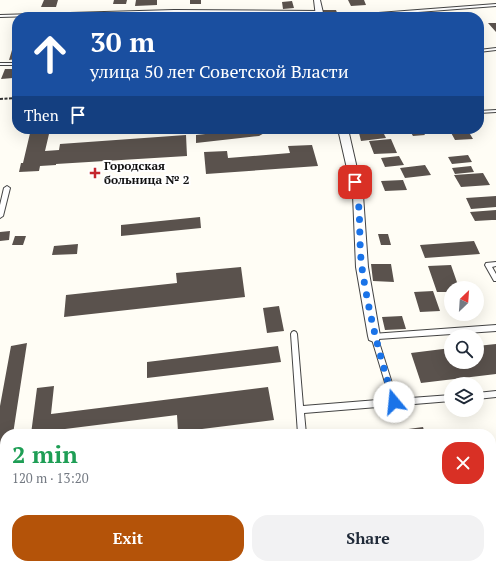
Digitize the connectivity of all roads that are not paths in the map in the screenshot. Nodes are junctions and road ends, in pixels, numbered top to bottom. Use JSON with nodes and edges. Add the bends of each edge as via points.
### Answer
{"nodes":[{"id":1,"x":317,"y":0,"type":"edge"},
{"id":2,"x":496,"y":5,"type":"edge"},
{"id":3,"x":139,"y":12,"type":"edge"},
{"id":4,"x":210,"y":12,"type":"edge"},
{"id":5,"x":319,"y":12,"type":"edge"},
{"id":6,"x":404,"y":12,"type":"edge"},
{"id":7,"x":0,"y":16,"type":"edge"},
{"id":8,"x":12,"y":16,"type":"edge"},
{"id":9,"x":496,"y":49,"type":"edge"},
{"id":10,"x":484,"y":50,"type":"edge"},
{"id":11,"x":0,"y":64,"type":"edge"},
{"id":12,"x":12,"y":64,"type":"edge"},
{"id":13,"x":496,"y":111,"type":"edge"},
{"id":14,"x":484,"y":112,"type":"edge"},
{"id":15,"x":344,"y":134,"type":"edge"},
{"id":16,"x":7,"y":188,"type":"dead end"},
{"id":17,"x":0,"y":216,"type":"edge"},
{"id":18,"x":496,"y":264,"type":"edge"},
{"id":19,"x":496,"y":279,"type":"edge"},
{"id":20,"x":496,"y":328,"type":"edge"},
{"id":21,"x":294,"y":334,"type":"dead end"},
{"id":22,"x":374,"y":336,"type":"junction"},
{"id":23,"x":496,"y":394,"type":"edge"},
{"id":24,"x":484,"y":395,"type":"edge"},
{"id":25,"x":444,"y":398,"type":"edge"},
{"id":26,"x":394,"y":402,"type":"junction"},
{"id":27,"x":300,"y":410,"type":"junction"},
{"id":28,"x":302,"y":429,"type":"edge"}],
"edges":[{"from":1,"to":5,"type":"street"},
{"from":2,"to":6,"type":"lane"},
{"from":3,"to":4,"type":"lane"},
{"from":7,"to":8,"type":"lane"},
{"from":9,"to":10,"type":"lane"},
{"from":11,"to":12,"type":"lane"},
{"from":13,"to":14,"type":"lane"},
{"from":15,"to":22,"type":"street","via":[[358,195],[362,266]]},
{"from":16,"to":17,"type":"lane"},
{"from":18,"to":19,"type":"lane","via":[[488,265]]},
{"from":20,"to":22,"type":"lane"},
{"from":21,"to":27,"type":"lane"},
{"from":22,"to":26,"type":"lane"},
{"from":23,"to":24,"type":"lane"},
{"from":25,"to":26,"type":"lane"},
{"from":26,"to":27,"type":"lane"},
{"from":27,"to":28,"type":"lane"}]}
